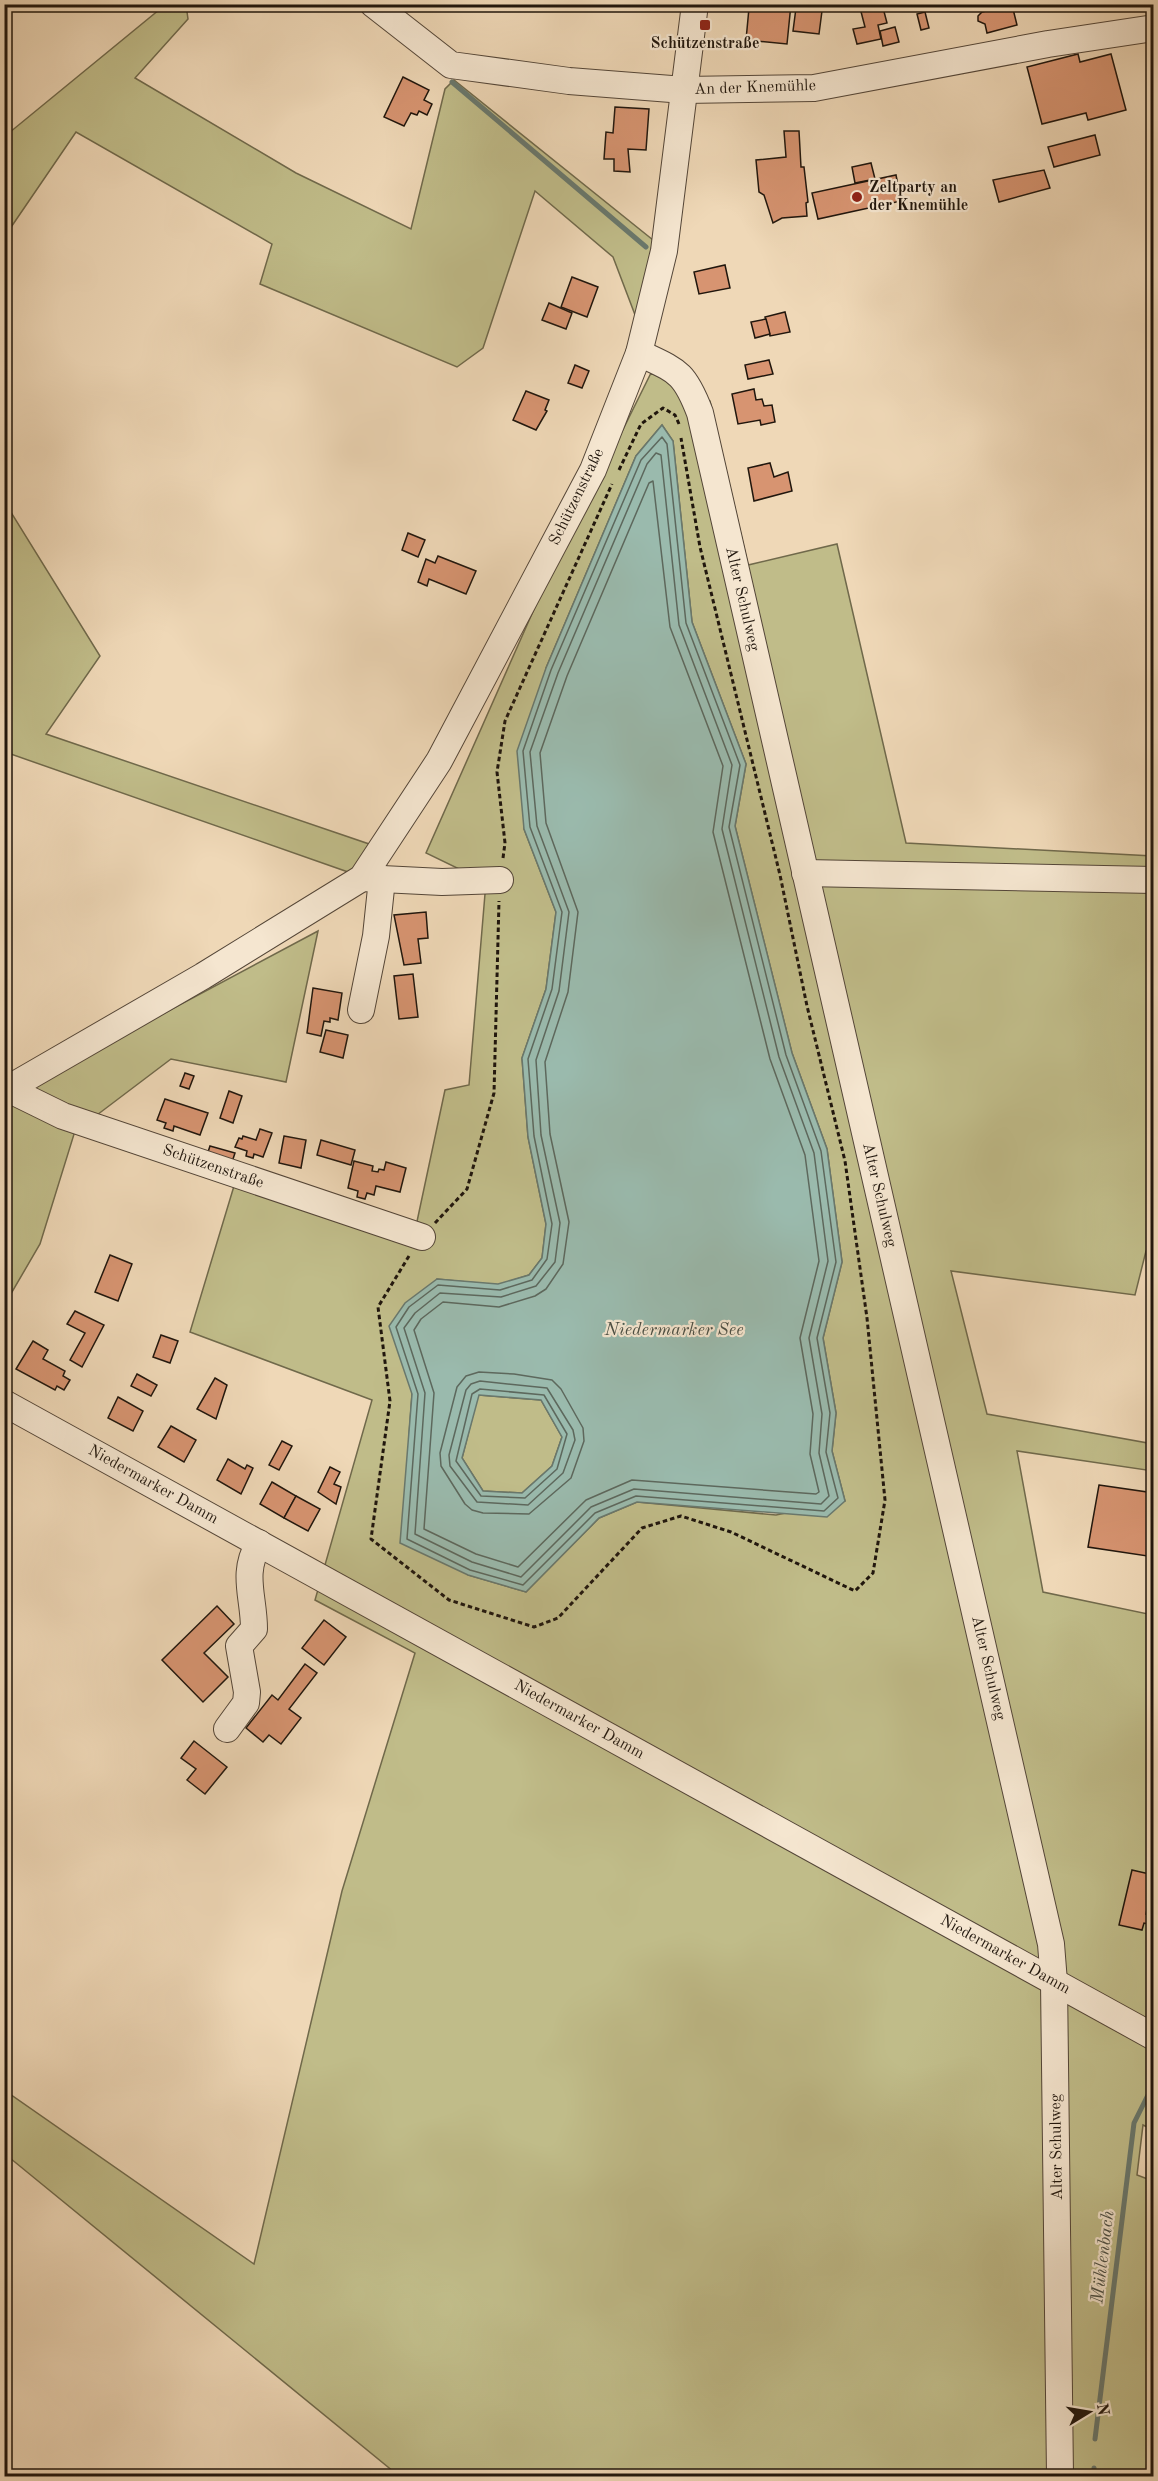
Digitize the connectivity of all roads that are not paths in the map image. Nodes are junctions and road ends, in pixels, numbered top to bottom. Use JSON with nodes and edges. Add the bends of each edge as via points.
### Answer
{"nodes":[{"id":1,"x":373,"y":4,"type":"edge"},
{"id":2,"x":695,"y":4,"type":"edge"},
{"id":3,"x":1154,"y":28,"type":"edge"},
{"id":4,"x":684,"y":90,"type":"junction"},
{"id":5,"x":639,"y":353,"type":"junction"},
{"id":6,"x":805,"y":873,"type":"junction"},
{"id":7,"x":372,"y":879,"type":"junction"},
{"id":8,"x":500,"y":880,"type":"road end"},
{"id":9,"x":1154,"y":880,"type":"edge"},
{"id":10,"x":361,"y":1010,"type":"dead end"},
{"id":11,"x":6,"y":1090,"type":"edge"},
{"id":12,"x":422,"y":1237,"type":"road end"},
{"id":13,"x":4,"y":1403,"type":"edge"},
{"id":14,"x":259,"y":1544,"type":"junction"},
{"id":15,"x":227,"y":1729,"type":"dead end"},
{"id":16,"x":1054,"y":1982,"type":"junction"},
{"id":17,"x":1154,"y":2037,"type":"edge"},
{"id":18,"x":1060,"y":2476,"type":"edge"}],
"edges":[{"from":1,"to":4,"type":"street","name":"An der Knemühle","via":[[451,65],[569,81]]},
{"from":2,"to":4,"type":"street","name":"Schützenstraße"},
{"from":3,"to":4,"type":"street","name":"An der Knemühle","via":[[814,88]]},
{"from":4,"to":5,"type":"street","name":"Schützenstraße","via":[[664,251]]},
{"from":5,"to":6,"type":"street","name":"Alter Schulweg","via":[[679,372],[690,386],[700,412]]},
{"from":5,"to":7,"type":"street","name":"Schützenstraße","via":[[593,470],[440,761]]},
{"from":6,"to":9,"type":"street"},
{"from":6,"to":16,"type":"street","name":"Alter Schulweg","via":[[1051,1944]]},
{"from":7,"to":8,"type":"street"},
{"from":7,"to":10,"type":"street","via":[[376,936]]},
{"from":7,"to":11,"type":"street","name":"Schützenstraße"},
{"from":11,"to":12,"type":"street","name":"Schützenstraße","via":[[63,1116]]},
{"from":13,"to":14,"type":"street","name":"Niedermarker Damm"},
{"from":14,"to":15,"type":"street","via":[[249,1559],[254,1629],[239,1647],[246,1703]]},
{"from":14,"to":16,"type":"street","name":"Niedermarker Damm"},
{"from":16,"to":17,"type":"street","name":"Niedermarker Damm"},
{"from":16,"to":18,"type":"street","name":"Alter Schulweg"}]}
